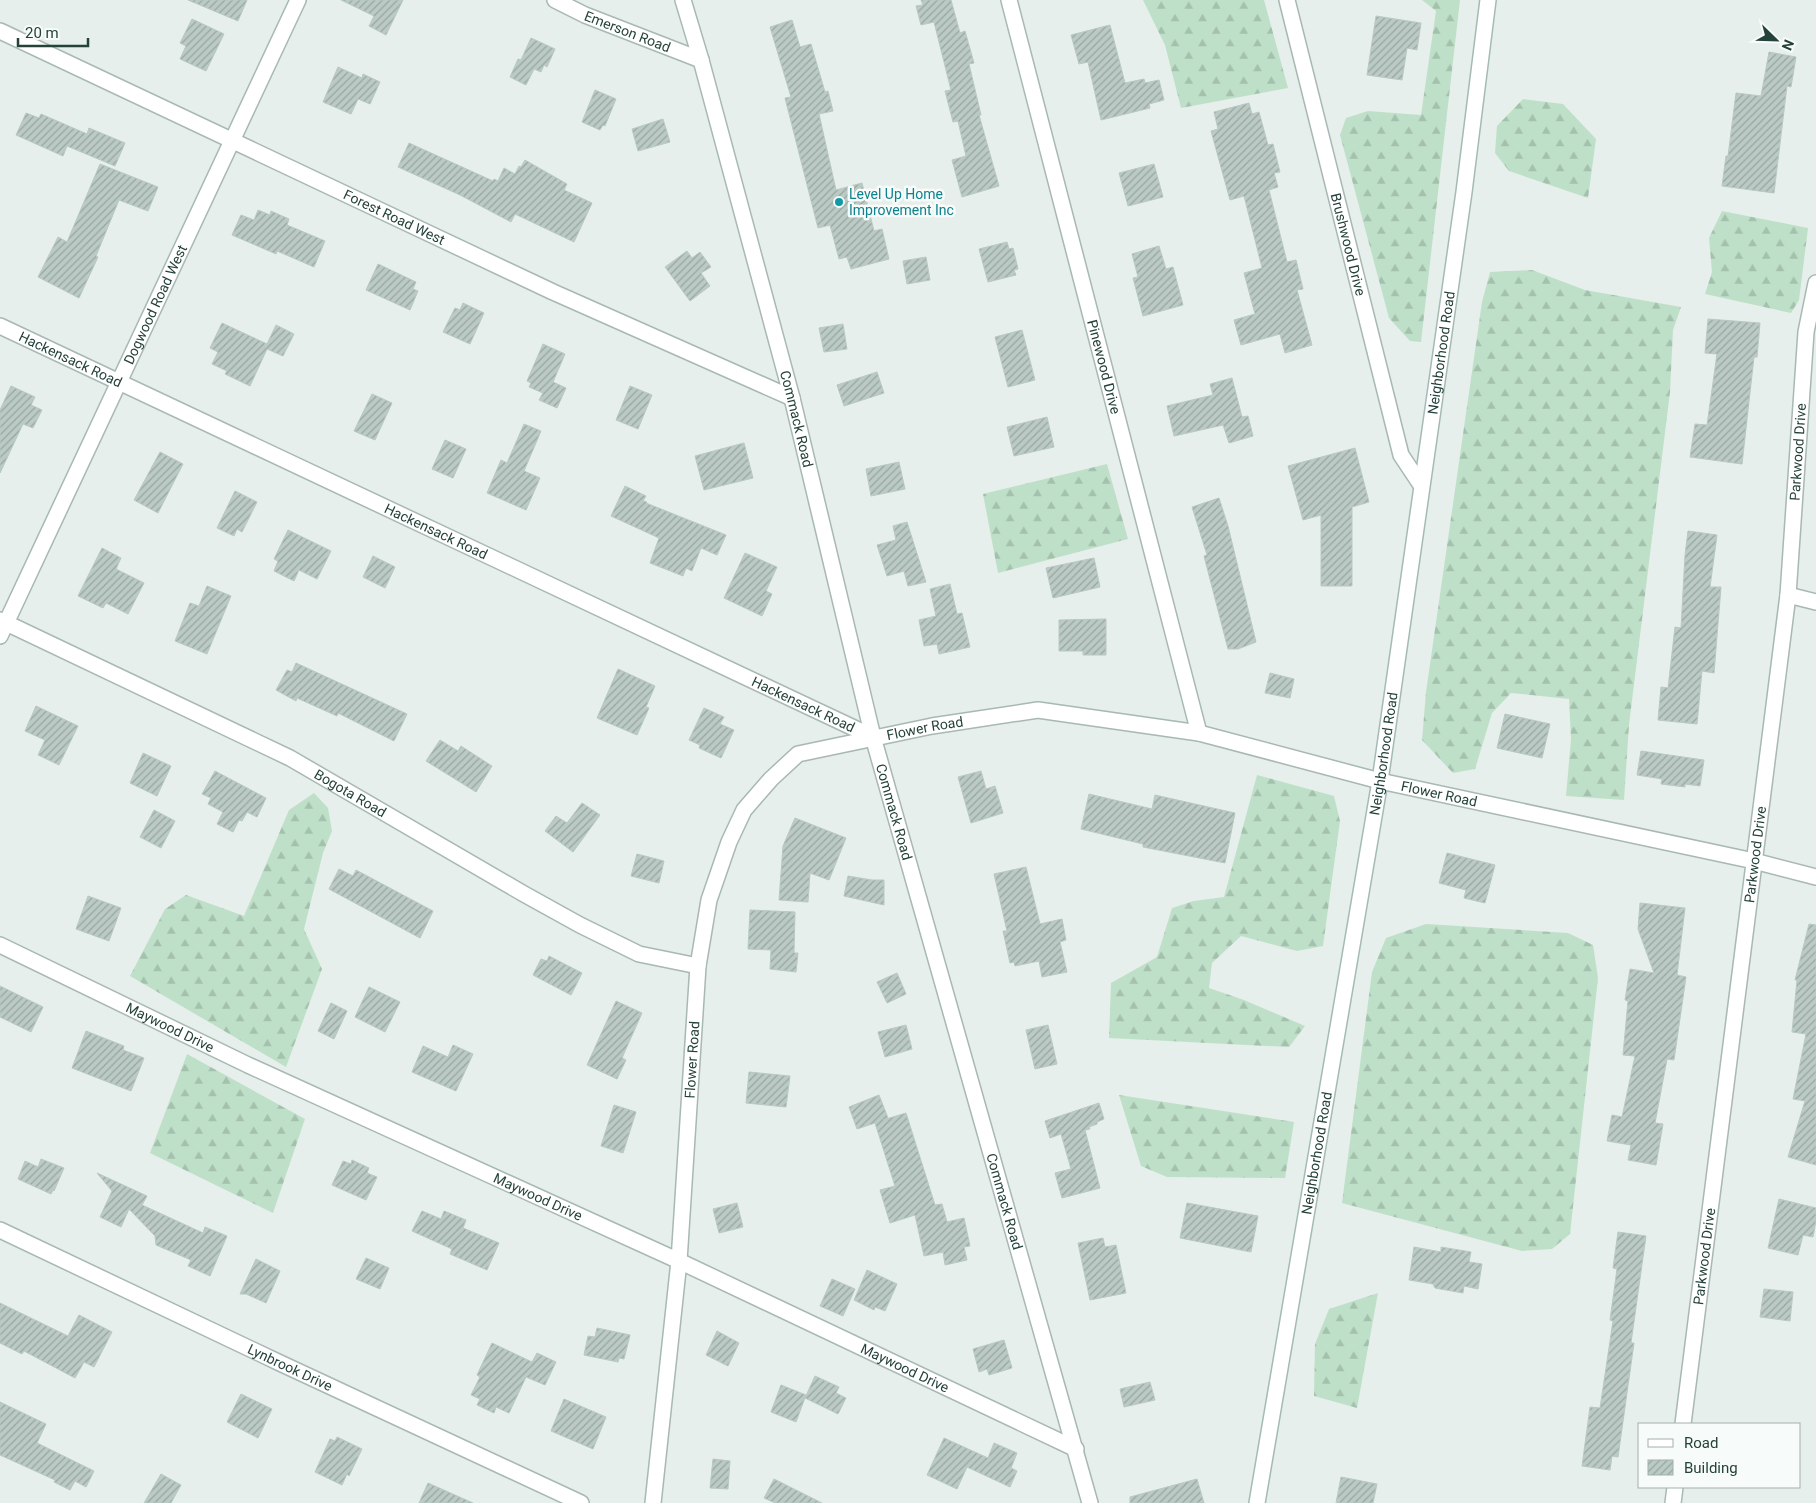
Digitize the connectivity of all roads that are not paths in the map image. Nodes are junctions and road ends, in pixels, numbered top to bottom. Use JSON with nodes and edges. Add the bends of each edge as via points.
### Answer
{"nodes":[{"id":1,"x":298,"y":0,"type":"edge"},
{"id":2,"x":555,"y":0,"type":"edge"},
{"id":3,"x":683,"y":0,"type":"edge"},
{"id":4,"x":1009,"y":0,"type":"edge"},
{"id":5,"x":1287,"y":0,"type":"edge"},
{"id":6,"x":1488,"y":0,"type":"edge"},
{"id":7,"x":0,"y":31,"type":"edge"},
{"id":8,"x":701,"y":60,"type":"junction"},
{"id":9,"x":233,"y":141,"type":"junction"},
{"id":10,"x":1816,"y":283,"type":"edge"},
{"id":11,"x":0,"y":326,"type":"edge"},
{"id":12,"x":1811,"y":333,"type":"edge"},
{"id":13,"x":119,"y":381,"type":"junction"},
{"id":14,"x":792,"y":398,"type":"junction"},
{"id":15,"x":1421,"y":485,"type":"junction"},
{"id":16,"x":1788,"y":595,"type":"junction"},
{"id":17,"x":1816,"y":602,"type":"edge"},
{"id":18,"x":2,"y":626,"type":"edge"},
{"id":19,"x":1199,"y":733,"type":"junction"},
{"id":20,"x":874,"y":737,"type":"junction"},
{"id":21,"x":1380,"y":781,"type":"junction"},
{"id":22,"x":1754,"y":860,"type":"junction"},
{"id":23,"x":1816,"y":877,"type":"edge"},
{"id":24,"x":0,"y":945,"type":"edge"},
{"id":25,"x":698,"y":966,"type":"junction"},
{"id":26,"x":0,"y":1230,"type":"edge"},
{"id":27,"x":679,"y":1261,"type":"junction"},
{"id":28,"x":1683,"y":1423,"type":"edge"},
{"id":29,"x":1076,"y":1449,"type":"junction"},
{"id":30,"x":1675,"y":1488,"type":"edge"},
{"id":31,"x":581,"y":1503,"type":"edge"},
{"id":32,"x":653,"y":1503,"type":"edge"},
{"id":33,"x":1090,"y":1503,"type":"edge"},
{"id":34,"x":1257,"y":1503,"type":"edge"},
{"id":35,"x":1673,"y":1503,"type":"edge"}],
"edges":[{"from":1,"to":9,"type":"street","name":"Dogwood Road West"},
{"from":2,"to":8,"type":"street","name":"Emerson Road"},
{"from":3,"to":8,"type":"street","name":"Commack Road"},
{"from":4,"to":19,"type":"street","name":"Pinewood Drive"},
{"from":5,"to":15,"type":"street","name":"Brushwood Drive","via":[[1401,455]]},
{"from":6,"to":15,"type":"street","name":"Neighborhood Road"},
{"from":7,"to":9,"type":"street","name":"Forest Road West"},
{"from":8,"to":14,"type":"street","name":"Commack Road"},
{"from":9,"to":13,"type":"street","name":"Dogwood Road West"},
{"from":9,"to":14,"type":"street","name":"Forest Road West","via":[[553,292]]},
{"from":10,"to":12,"type":"street","name":"Parkwood Drive"},
{"from":11,"to":13,"type":"street","name":"Hackensack Road"},
{"from":12,"to":16,"type":"street","name":"Parkwood Drive"},
{"from":13,"to":18,"type":"street","name":"Dogwood Road West"},
{"from":13,"to":20,"type":"street","name":"Hackensack Road"},
{"from":14,"to":20,"type":"street","name":"Commack Road"},
{"from":15,"to":21,"type":"street","name":"Neighborhood Road"},
{"from":16,"to":17,"type":"street"},
{"from":16,"to":22,"type":"street","name":"Parkwood Drive"},
{"from":18,"to":25,"type":"street","name":"Bogota Road","via":[[290,758],[524,894],[638,954]]},
{"from":19,"to":20,"type":"street","name":"Flower Road","via":[[1038,710]]},
{"from":19,"to":21,"type":"street","name":"Flower Road"},
{"from":20,"to":25,"type":"street","name":"Flower Road","via":[[798,754],[744,810],[709,900]]},
{"from":20,"to":29,"type":"street","name":"Commack Road"},
{"from":21,"to":22,"type":"street","name":"Flower Road"},
{"from":21,"to":34,"type":"street","name":"Neighborhood Road"},
{"from":22,"to":23,"type":"street","name":"Flower Road"},
{"from":22,"to":28,"type":"street","name":"Parkwood Drive"},
{"from":24,"to":27,"type":"street","name":"Maywood Drive","via":[[248,1064]]},
{"from":25,"to":27,"type":"street","name":"Flower Road"},
{"from":26,"to":31,"type":"street","name":"Lynbrook Drive"},
{"from":27,"to":29,"type":"street","name":"Maywood Drive"},
{"from":27,"to":32,"type":"street","name":"Flower Road"},
{"from":29,"to":33,"type":"street","name":"Commack Road"},
{"from":30,"to":35,"type":"street"}]}
